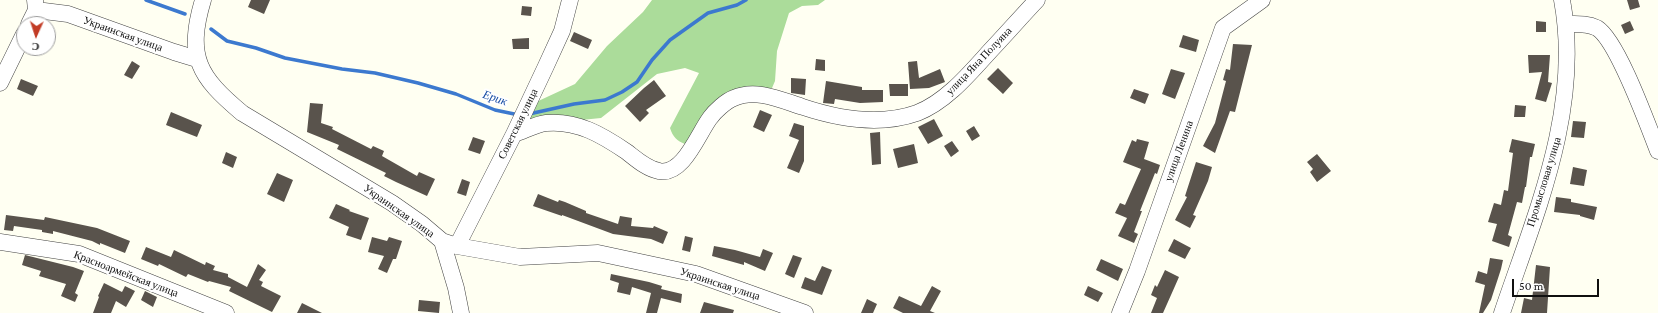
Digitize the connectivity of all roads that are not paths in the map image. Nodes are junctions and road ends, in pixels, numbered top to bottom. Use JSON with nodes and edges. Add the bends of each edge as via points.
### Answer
{"nodes":[{"id":1,"x":204,"y":0,"type":"edge"},
{"id":2,"x":570,"y":0,"type":"edge"},
{"id":3,"x":1037,"y":0,"type":"edge"},
{"id":4,"x":1562,"y":0,"type":"edge"},
{"id":5,"x":1253,"y":3,"type":"edge"},
{"id":6,"x":34,"y":11,"type":"edge"},
{"id":7,"x":1567,"y":24,"type":"junction"},
{"id":8,"x":16,"y":50,"type":"edge"},
{"id":9,"x":197,"y":59,"type":"junction"},
{"id":10,"x":0,"y":83,"type":"edge"},
{"id":11,"x":514,"y":134,"type":"junction"},
{"id":12,"x":1658,"y":151,"type":"edge"},
{"id":13,"x":0,"y":242,"type":"edge"},
{"id":14,"x":450,"y":243,"type":"junction"},
{"id":15,"x":226,"y":313,"type":"edge"},
{"id":16,"x":461,"y":313,"type":"edge"},
{"id":17,"x":805,"y":313,"type":"edge"},
{"id":18,"x":1120,"y":313,"type":"edge"},
{"id":19,"x":1502,"y":313,"type":"edge"}],
"edges":[{"from":1,"to":9,"type":"street","via":[[195,41]]},
{"from":2,"to":11,"type":"street","name":"Советская улица","via":[[562,31]]},
{"from":3,"to":11,"type":"street","name":"улица Яна Полуяна","via":[[966,77],[941,99],[918,113],[868,120],[830,116],[764,95],[746,94],[732,98],[710,117],[686,156],[674,169],[660,172],[649,168],[610,141],[577,125],[545,123]]},
{"from":4,"to":7,"type":"street","name":"Промысловая улица"},
{"from":5,"to":18,"type":"street","name":"улица Ленина","via":[[1223,28]]},
{"from":6,"to":9,"type":"street","name":"Украинская улица","via":[[68,14]]},
{"from":7,"to":12,"type":"street","via":[[1586,24],[1597,29],[1610,44],[1631,85]]},
{"from":7,"to":19,"type":"street","name":"Промысловая улица","via":[[1567,77],[1559,134]]},
{"from":8,"to":10,"type":"street"},
{"from":9,"to":14,"type":"street","name":"Украинская улица","via":[[209,83],[242,114],[392,203]]},
{"from":11,"to":14,"type":"street","name":"Советская улица"},
{"from":13,"to":15,"type":"street","name":"Красноармейская улица","via":[[79,254]]},
{"from":14,"to":16,"type":"street"},
{"from":14,"to":17,"type":"street","name":"Украинская улица","via":[[520,257],[598,253],[696,274]]}]}
